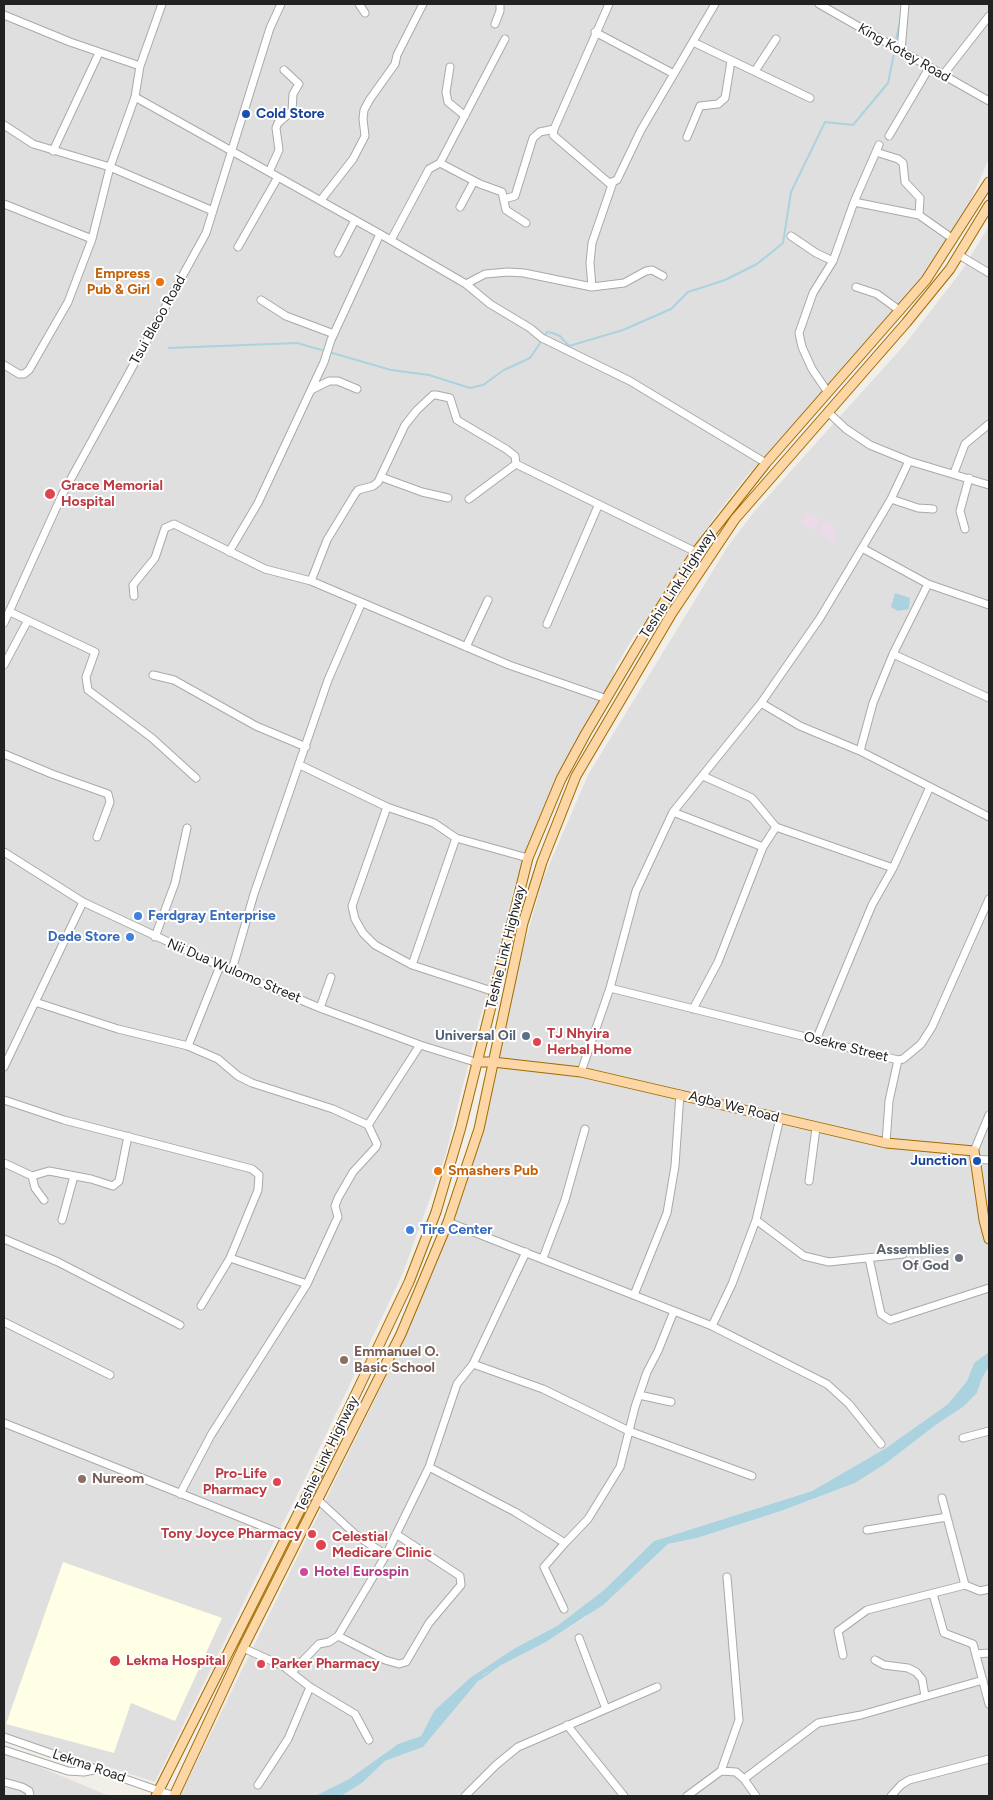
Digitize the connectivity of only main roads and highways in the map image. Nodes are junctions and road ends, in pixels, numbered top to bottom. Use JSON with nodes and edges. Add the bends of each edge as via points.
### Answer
{"nodes":[{"id":1,"x":989,"y":182,"type":"edge"},
{"id":2,"x":989,"y":205,"type":"edge"},
{"id":3,"x":475,"y":1062,"type":"junction"},
{"id":4,"x":493,"y":1062,"type":"junction"},
{"id":5,"x":989,"y":1239,"type":"edge"},
{"id":6,"x":158,"y":1793,"type":"edge"},
{"id":7,"x":174,"y":1796,"type":"edge"}],
"edges":[{"from":1,"to":3,"type":"main road","name":"Teshie Link Highway","via":[[926,280],[766,463],[696,552],[654,618],[561,779],[528,858]]},
{"from":2,"to":4,"type":"main road","name":"Teshie Link Highway","via":[[959,255],[906,323],[735,519],[672,613],[576,776],[542,862],[523,923]]},
{"from":3,"to":4,"type":"main road","name":"Agba We Road"},
{"from":3,"to":6,"type":"main road","name":"Teshie Link Highway","via":[[465,1113],[439,1202],[409,1282]]},
{"from":4,"to":5,"type":"main road","name":"Agba We Road","via":[[580,1072],[886,1143],[974,1155]]},
{"from":4,"to":7,"type":"main road","name":"Teshie Link Highway","via":[[479,1129],[448,1222],[401,1334],[243,1648]]}]}
